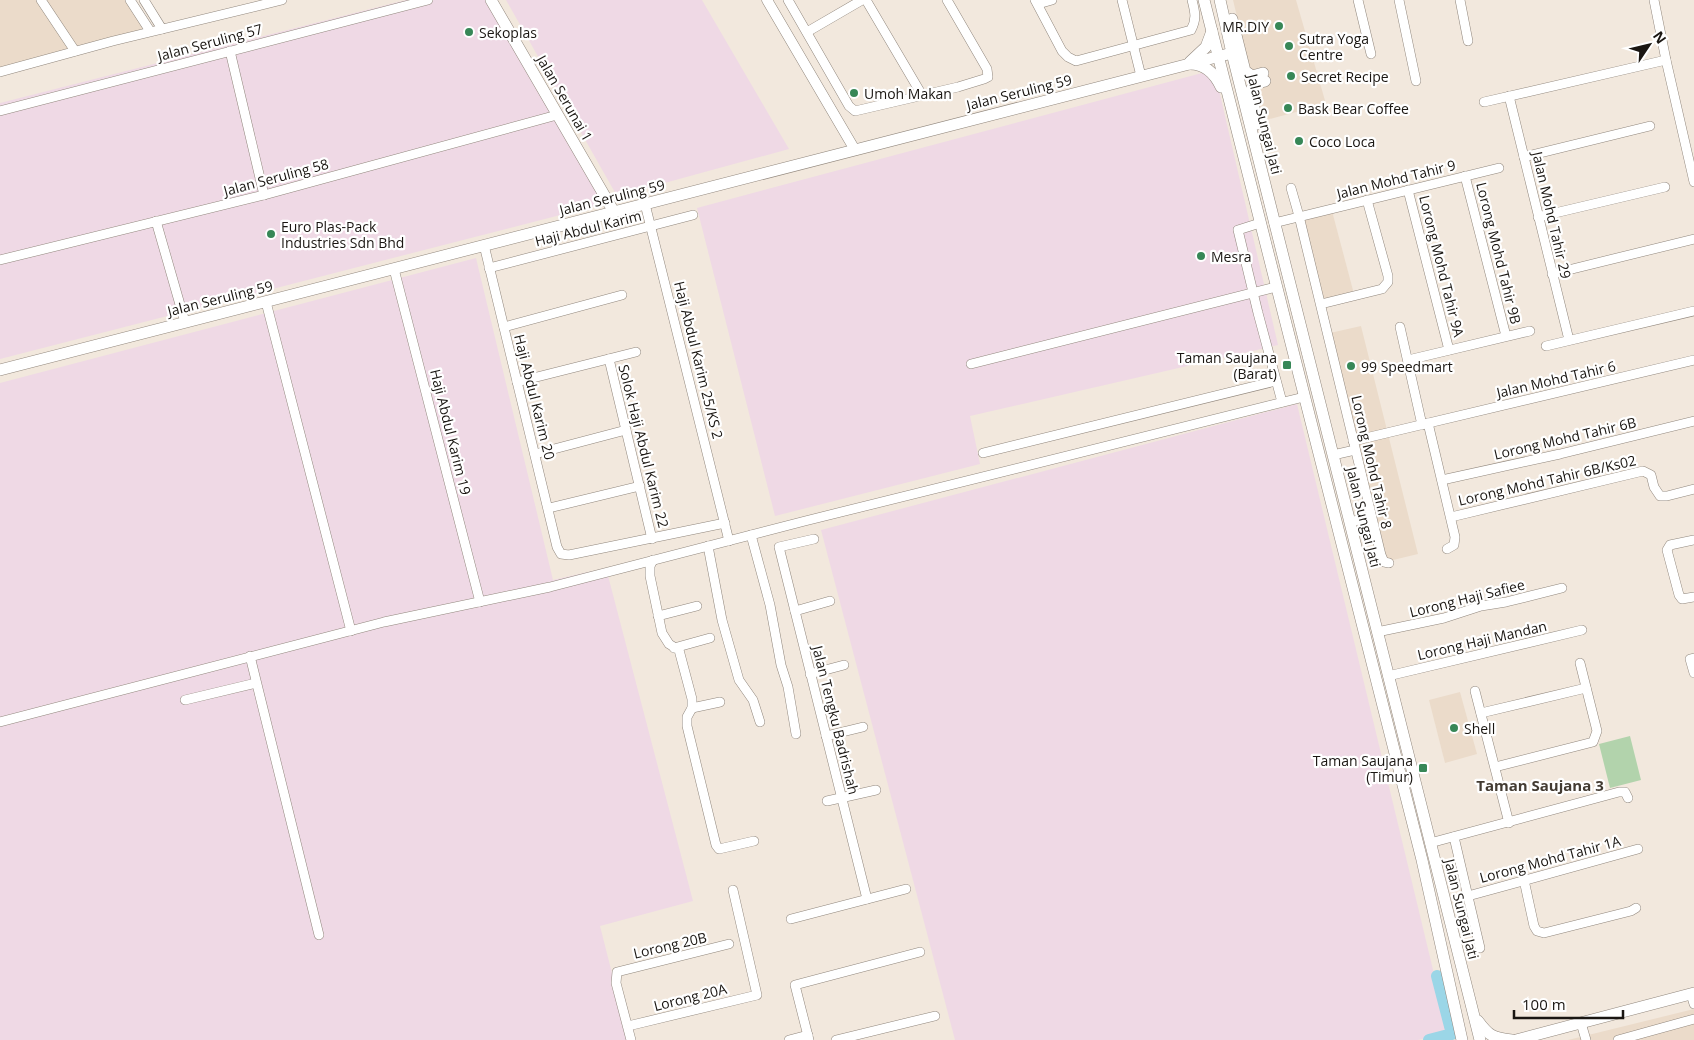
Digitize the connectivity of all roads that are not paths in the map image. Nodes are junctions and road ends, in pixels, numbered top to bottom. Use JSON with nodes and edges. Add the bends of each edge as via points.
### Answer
{"nodes":[{"id":1,"x":41,"y":0,"type":"edge"},
{"id":2,"x":130,"y":0,"type":"edge"},
{"id":3,"x":144,"y":0,"type":"edge"},
{"id":4,"x":282,"y":0,"type":"edge"},
{"id":5,"x":428,"y":0,"type":"edge"},
{"id":6,"x":491,"y":0,"type":"edge"},
{"id":7,"x":767,"y":0,"type":"edge"},
{"id":8,"x":788,"y":0,"type":"edge"},
{"id":9,"x":864,"y":0,"type":"edge"},
{"id":10,"x":947,"y":0,"type":"edge"},
{"id":11,"x":1052,"y":0,"type":"edge"},
{"id":12,"x":1122,"y":0,"type":"edge"},
{"id":13,"x":1192,"y":0,"type":"edge"},
{"id":14,"x":1204,"y":0,"type":"edge"},
{"id":15,"x":1358,"y":0,"type":"edge"},
{"id":16,"x":1399,"y":0,"type":"edge"},
{"id":17,"x":1460,"y":0,"type":"edge"},
{"id":18,"x":1654,"y":0,"type":"edge"},
{"id":19,"x":1036,"y":2,"type":"edge"},
{"id":20,"x":1220,"y":2,"type":"edge"},
{"id":21,"x":246,"y":4,"type":"edge"},
{"id":22,"x":162,"y":29,"type":"junction"},
{"id":23,"x":150,"y":31,"type":"junction"},
{"id":24,"x":1212,"y":31,"type":"junction"},
{"id":25,"x":807,"y":32,"type":"junction"},
{"id":26,"x":1468,"y":41,"type":"dead end"},
{"id":27,"x":1133,"y":45,"type":"junction"},
{"id":28,"x":75,"y":51,"type":"junction"},
{"id":29,"x":230,"y":51,"type":"junction"},
{"id":30,"x":1232,"y":53,"type":"junction"},
{"id":31,"x":1371,"y":54,"type":"dead end"},
{"id":32,"x":1218,"y":56,"type":"junction"},
{"id":33,"x":1666,"y":60,"type":"junction"},
{"id":34,"x":1189,"y":64,"type":"junction"},
{"id":35,"x":0,"y":72,"type":"edge"},
{"id":36,"x":1141,"y":76,"type":"junction"},
{"id":37,"x":1416,"y":81,"type":"dead end"},
{"id":38,"x":922,"y":95,"type":"junction"},
{"id":39,"x":1509,"y":96,"type":"junction"},
{"id":40,"x":1484,"y":102,"type":"dead end"},
{"id":41,"x":0,"y":111,"type":"edge"},
{"id":42,"x":1232,"y":112,"type":"junction"},
{"id":43,"x":557,"y":115,"type":"junction"},
{"id":44,"x":1650,"y":126,"type":"dead end"},
{"id":45,"x":1255,"y":144,"type":"junction"},
{"id":46,"x":856,"y":150,"type":"junction"},
{"id":47,"x":1524,"y":156,"type":"junction"},
{"id":48,"x":1499,"y":168,"type":"dead end"},
{"id":49,"x":1465,"y":176,"type":"junction"},
{"id":50,"x":1694,"y":182,"type":"edge"},
{"id":51,"x":1664,"y":187,"type":"dead end"},
{"id":52,"x":1291,"y":188,"type":"dead end"},
{"id":53,"x":1408,"y":190,"type":"junction"},
{"id":54,"x":264,"y":195,"type":"junction"},
{"id":55,"x":1367,"y":200,"type":"junction"},
{"id":56,"x":645,"y":204,"type":"junction"},
{"id":57,"x":614,"y":212,"type":"junction"},
{"id":58,"x":694,"y":215,"type":"dead end"},
{"id":59,"x":1300,"y":216,"type":"junction"},
{"id":60,"x":1538,"y":216,"type":"junction"},
{"id":61,"x":156,"y":221,"type":"junction"},
{"id":62,"x":1260,"y":223,"type":"junction"},
{"id":63,"x":1274,"y":223,"type":"junction"},
{"id":64,"x":651,"y":226,"type":"junction"},
{"id":65,"x":1694,"y":240,"type":"edge"},
{"id":66,"x":484,"y":245,"type":"junction"},
{"id":67,"x":0,"y":260,"type":"edge"},
{"id":68,"x":394,"y":268,"type":"junction"},
{"id":69,"x":489,"y":268,"type":"junction"},
{"id":70,"x":1552,"y":274,"type":"junction"},
{"id":71,"x":1276,"y":287,"type":"junction"},
{"id":72,"x":1253,"y":293,"type":"junction"},
{"id":73,"x":622,"y":295,"type":"dead end"},
{"id":74,"x":266,"y":302,"type":"junction"},
{"id":75,"x":1321,"y":304,"type":"junction"},
{"id":76,"x":1694,"y":311,"type":"edge"},
{"id":77,"x":185,"y":322,"type":"junction"},
{"id":78,"x":504,"y":327,"type":"junction"},
{"id":79,"x":1400,"y":327,"type":"dead end"},
{"id":80,"x":1530,"y":331,"type":"dead end"},
{"id":81,"x":1506,"y":336,"type":"junction"},
{"id":82,"x":1569,"y":340,"type":"junction"},
{"id":83,"x":1546,"y":346,"type":"dead end"},
{"id":84,"x":1449,"y":350,"type":"junction"},
{"id":85,"x":636,"y":352,"type":"dead end"},
{"id":86,"x":609,"y":359,"type":"junction"},
{"id":87,"x":1408,"y":360,"type":"junction"},
{"id":88,"x":1694,"y":360,"type":"edge"},
{"id":89,"x":971,"y":364,"type":"dead end"},
{"id":90,"x":0,"y":370,"type":"edge"},
{"id":91,"x":1276,"y":381,"type":"junction"},
{"id":92,"x":517,"y":382,"type":"junction"},
{"id":93,"x":1304,"y":397,"type":"junction"},
{"id":94,"x":1282,"y":402,"type":"junction"},
{"id":95,"x":1694,"y":421,"type":"edge"},
{"id":96,"x":1425,"y":424,"type":"junction"},
{"id":97,"x":626,"y":430,"type":"junction"},
{"id":98,"x":1354,"y":446,"type":"junction"},
{"id":99,"x":983,"y":453,"type":"dead end"},
{"id":100,"x":535,"y":454,"type":"junction"},
{"id":101,"x":1333,"y":455,"type":"junction"},
{"id":102,"x":1442,"y":480,"type":"junction"},
{"id":103,"x":640,"y":486,"type":"junction"},
{"id":104,"x":1694,"y":489,"type":"edge"},
{"id":105,"x":549,"y":508,"type":"junction"},
{"id":106,"x":1372,"y":517,"type":"junction"},
{"id":107,"x":1451,"y":517,"type":"junction"},
{"id":108,"x":1350,"y":522,"type":"junction"},
{"id":109,"x":725,"y":523,"type":"junction"},
{"id":110,"x":751,"y":535,"type":"junction"},
{"id":111,"x":652,"y":538,"type":"junction"},
{"id":112,"x":814,"y":539,"type":"dead end"},
{"id":113,"x":729,"y":540,"type":"junction"},
{"id":114,"x":1694,"y":540,"type":"edge"},
{"id":115,"x":708,"y":546,"type":"junction"},
{"id":116,"x":1447,"y":549,"type":"dead end"},
{"id":117,"x":653,"y":560,"type":"junction"},
{"id":118,"x":1389,"y":562,"type":"dead end"},
{"id":119,"x":1562,"y":588,"type":"dead end"},
{"id":120,"x":1694,"y":597,"type":"edge"},
{"id":121,"x":830,"y":601,"type":"dead end"},
{"id":122,"x":480,"y":602,"type":"junction"},
{"id":123,"x":697,"y":606,"type":"dead end"},
{"id":124,"x":795,"y":611,"type":"junction"},
{"id":125,"x":658,"y":616,"type":"junction"},
{"id":126,"x":1582,"y":630,"type":"dead end"},
{"id":127,"x":351,"y":631,"type":"junction"},
{"id":128,"x":1377,"y":632,"type":"junction"},
{"id":129,"x":710,"y":638,"type":"dead end"},
{"id":130,"x":674,"y":648,"type":"junction"},
{"id":131,"x":250,"y":656,"type":"junction"},
{"id":132,"x":1692,"y":658,"type":"edge"},
{"id":133,"x":1580,"y":662,"type":"dead end"},
{"id":134,"x":844,"y":665,"type":"dead end"},
{"id":135,"x":1694,"y":673,"type":"edge"},
{"id":136,"x":810,"y":674,"type":"junction"},
{"id":137,"x":1388,"y":676,"type":"junction"},
{"id":138,"x":256,"y":682,"type":"junction"},
{"id":139,"x":1586,"y":688,"type":"junction"},
{"id":140,"x":1475,"y":692,"type":"dead end"},
{"id":141,"x":185,"y":700,"type":"dead end"},
{"id":142,"x":720,"y":702,"type":"dead end"},
{"id":143,"x":692,"y":708,"type":"junction"},
{"id":144,"x":1481,"y":713,"type":"junction"},
{"id":145,"x":0,"y":722,"type":"edge"},
{"id":146,"x":760,"y":722,"type":"dead end"},
{"id":147,"x":863,"y":727,"type":"dead end"},
{"id":148,"x":796,"y":734,"type":"dead end"},
{"id":149,"x":826,"y":736,"type":"junction"},
{"id":150,"x":1494,"y":766,"type":"junction"},
{"id":151,"x":876,"y":790,"type":"dead end"},
{"id":152,"x":842,"y":798,"type":"junction"},
{"id":153,"x":1628,"y":798,"type":"dead end"},
{"id":154,"x":826,"y":801,"type":"dead end"},
{"id":155,"x":1509,"y":822,"type":"junction"},
{"id":156,"x":1454,"y":836,"type":"junction"},
{"id":157,"x":754,"y":841,"type":"dead end"},
{"id":158,"x":1430,"y":843,"type":"junction"},
{"id":159,"x":1638,"y":849,"type":"dead end"},
{"id":160,"x":1524,"y":880,"type":"junction"},
{"id":161,"x":906,"y":889,"type":"dead end"},
{"id":162,"x":733,"y":890,"type":"dead end"},
{"id":163,"x":1468,"y":896,"type":"junction"},
{"id":164,"x":867,"y":899,"type":"junction"},
{"id":165,"x":1636,"y":908,"type":"dead end"},
{"id":166,"x":791,"y":919,"type":"dead end"},
{"id":167,"x":319,"y":935,"type":"dead end"},
{"id":168,"x":729,"y":944,"type":"dead end"},
{"id":169,"x":1480,"y":948,"type":"dead end"},
{"id":170,"x":920,"y":952,"type":"dead end"},
{"id":171,"x":1693,"y":997,"type":"edge"},
{"id":172,"x":935,"y":1016,"type":"dead end"},
{"id":173,"x":1474,"y":1016,"type":"junction"},
{"id":174,"x":1694,"y":1019,"type":"edge"},
{"id":175,"x":1581,"y":1023,"type":"junction"},
{"id":176,"x":628,"y":1026,"type":"junction"},
{"id":177,"x":1460,"y":1036,"type":"edge"},
{"id":178,"x":809,"y":1038,"type":"edge"},
{"id":179,"x":631,"y":1040,"type":"edge"},
{"id":180,"x":789,"y":1040,"type":"edge"},
{"id":181,"x":836,"y":1040,"type":"edge"},
{"id":182,"x":1480,"y":1040,"type":"edge"},
{"id":183,"x":1512,"y":1040,"type":"edge"},
{"id":184,"x":1516,"y":1040,"type":"edge"},
{"id":185,"x":1586,"y":1040,"type":"edge"},
{"id":186,"x":1618,"y":1040,"type":"edge"}],
"edges":[{"from":1,"to":28,"type":"street"},
{"from":2,"to":23,"type":"street"},
{"from":3,"to":22,"type":"street"},
{"from":4,"to":21,"type":"street","name":"Jalan Seruling 57"},
{"from":5,"to":29,"type":"street","name":"Jalan Seruling 57"},
{"from":6,"to":43,"type":"main road","name":"Jalan Serunai 1"},
{"from":7,"to":46,"type":"street"},
{"from":8,"to":25,"type":"street"},
{"from":9,"to":25,"type":"street"},
{"from":9,"to":38,"type":"street"},
{"from":10,"to":38,"type":"street","via":[[988,69],[988,77]]},
{"from":11,"to":19,"type":"street"},
{"from":12,"to":27,"type":"street"},
{"from":13,"to":27,"type":"street","via":[[1196,16],[1191,30]]},
{"from":14,"to":24,"type":"main road","name":"Jalan Sungai Jati"},
{"from":15,"to":31,"type":"street"},
{"from":16,"to":37,"type":"street"},
{"from":17,"to":26,"type":"street"},
{"from":18,"to":33,"type":"street"},
{"from":19,"to":27,"type":"street","via":[[1062,51],[1076,61]]},
{"from":20,"to":30,"type":"main road","name":"Jalan Sungai Jati"},
{"from":20,"to":45,"type":"main road","via":[[1231,15],[1245,71],[1252,76],[1264,77],[1251,90],[1258,130]]},
{"from":21,"to":22,"type":"street","name":"Jalan Seruling 57"},
{"from":22,"to":23,"type":"street","name":"Jalan Seruling 57"},
{"from":23,"to":28,"type":"street","name":"Jalan Seruling 57"},
{"from":24,"to":32,"type":"main road","name":"Jalan Sungai Jati"},
{"from":24,"to":34,"type":"main road","via":[[1206,47]]},
{"from":25,"to":38,"type":"street","via":[[855,111]]},
{"from":27,"to":36,"type":"street"},
{"from":28,"to":35,"type":"street","name":"Jalan Seruling 57"},
{"from":29,"to":41,"type":"street","name":"Jalan Seruling 57"},
{"from":29,"to":54,"type":"street"},
{"from":30,"to":32,"type":"main road","name":"Jalan Seruling 59"},
{"from":30,"to":45,"type":"main road","name":"Jalan Sungai Jati"},
{"from":32,"to":34,"type":"main road","name":"Jalan Seruling 59"},
{"from":32,"to":42,"type":"main road","name":"Jalan Sungai Jati"},
{"from":33,"to":39,"type":"street"},
{"from":33,"to":50,"type":"street"},
{"from":34,"to":36,"type":"main road","name":"Jalan Seruling 59"},
{"from":34,"to":42,"type":"main road","via":[[1198,64],[1216,77]]},
{"from":36,"to":46,"type":"main road","name":"Jalan Seruling 59"},
{"from":39,"to":40,"type":"street"},
{"from":39,"to":47,"type":"street","name":"Jalan Mohd Tahir 29"},
{"from":42,"to":62,"type":"main road","name":"Jalan Sungai Jati"},
{"from":43,"to":54,"type":"street","name":"Jalan Seruling 58"},
{"from":43,"to":57,"type":"main road","name":"Jalan Serunai 1"},
{"from":44,"to":47,"type":"street"},
{"from":45,"to":63,"type":"main road","name":"Jalan Sungai Jati"},
{"from":46,"to":56,"type":"main road","name":"Jalan Seruling 59"},
{"from":47,"to":60,"type":"street","name":"Jalan Mohd Tahir 29"},
{"from":48,"to":49,"type":"street","name":"Jalan Mohd Tahir 9"},
{"from":49,"to":53,"type":"street","name":"Jalan Mohd Tahir 9"},
{"from":49,"to":81,"type":"street","name":"Lorong Mohd Tahir 9B"},
{"from":51,"to":60,"type":"street"},
{"from":52,"to":59,"type":"street","name":"Lorong Mohd Tahir 8"},
{"from":53,"to":55,"type":"street","name":"Jalan Mohd Tahir 9"},
{"from":53,"to":84,"type":"street","name":"Lorong Mohd Tahir 9A"},
{"from":54,"to":61,"type":"street","name":"Jalan Seruling 58"},
{"from":55,"to":59,"type":"street","name":"Jalan Mohd Tahir 9"},
{"from":55,"to":75,"type":"street","via":[[1388,282],[1382,289]]},
{"from":56,"to":57,"type":"main road","name":"Jalan Seruling 59"},
{"from":56,"to":64,"type":"street","name":"Haji Abdul Karim 25/KS 2"},
{"from":57,"to":66,"type":"main road","name":"Jalan Seruling 59"},
{"from":58,"to":64,"type":"street","name":"Haji Abdul Karim"},
{"from":59,"to":63,"type":"street","name":"Jalan Mohd Tahir 9"},
{"from":59,"to":75,"type":"street","name":"Lorong Mohd Tahir 8"},
{"from":60,"to":70,"type":"street","name":"Jalan Mohd Tahir 29"},
{"from":61,"to":67,"type":"street","name":"Jalan Seruling 58"},
{"from":61,"to":77,"type":"street"},
{"from":62,"to":71,"type":"main road","name":"Jalan Sungai Jati"},
{"from":62,"to":72,"type":"street","via":[[1238,230]]},
{"from":63,"to":101,"type":"main road","name":"Jalan Sungai Jati"},
{"from":64,"to":69,"type":"street","name":"Haji Abdul Karim"},
{"from":64,"to":109,"type":"street","name":"Haji Abdul Karim 25/KS 2"},
{"from":65,"to":70,"type":"street"},
{"from":66,"to":68,"type":"main road","name":"Jalan Seruling 59"},
{"from":66,"to":69,"type":"street","name":"Haji Abdul Karim 20"},
{"from":68,"to":74,"type":"main road","name":"Jalan Seruling 59"},
{"from":68,"to":122,"type":"street","name":"Haji Abdul Karim 19"},
{"from":69,"to":78,"type":"street","name":"Haji Abdul Karim 20"},
{"from":70,"to":82,"type":"street","name":"Jalan Mohd Tahir 29"},
{"from":71,"to":72,"type":"street"},
{"from":71,"to":93,"type":"main road","name":"Jalan Sungai Jati"},
{"from":72,"to":89,"type":"street"},
{"from":72,"to":91,"type":"street"},
{"from":73,"to":78,"type":"street"},
{"from":74,"to":77,"type":"main road","name":"Jalan Seruling 59"},
{"from":74,"to":127,"type":"street"},
{"from":75,"to":98,"type":"street","name":"Lorong Mohd Tahir 8"},
{"from":76,"to":82,"type":"street"},
{"from":77,"to":90,"type":"main road","name":"Jalan Seruling 59"},
{"from":78,"to":92,"type":"street","name":"Haji Abdul Karim 20"},
{"from":79,"to":87,"type":"street"},
{"from":80,"to":81,"type":"street"},
{"from":81,"to":84,"type":"street"},
{"from":82,"to":83,"type":"street"},
{"from":84,"to":87,"type":"street"},
{"from":85,"to":86,"type":"street"},
{"from":86,"to":92,"type":"street"},
{"from":86,"to":97,"type":"street","name":"Solok Haji Abdul Karim 22"},
{"from":87,"to":96,"type":"street"},
{"from":88,"to":96,"type":"street","name":"Jalan Mohd Tahir 6"},
{"from":91,"to":94,"type":"street"},
{"from":91,"to":99,"type":"street"},
{"from":92,"to":100,"type":"street","name":"Haji Abdul Karim 20"},
{"from":93,"to":94,"type":"street"},
{"from":93,"to":177,"type":"main road","name":"Jalan Sungai Jati","via":[[1422,860]]},
{"from":94,"to":110,"type":"street"},
{"from":95,"to":102,"type":"street","name":"Lorong Mohd Tahir 6B"},
{"from":96,"to":98,"type":"street","name":"Jalan Mohd Tahir 6"},
{"from":96,"to":102,"type":"street"},
{"from":97,"to":100,"type":"street"},
{"from":97,"to":103,"type":"street","name":"Solok Haji Abdul Karim 22"},
{"from":98,"to":101,"type":"street","name":"Jalan Mohd Tahir 6"},
{"from":98,"to":106,"type":"street","name":"Lorong Mohd Tahir 8"},
{"from":100,"to":105,"type":"street","name":"Haji Abdul Karim 20"},
{"from":101,"to":108,"type":"main road","name":"Jalan Sungai Jati"},
{"from":102,"to":107,"type":"street"},
{"from":103,"to":105,"type":"street"},
{"from":103,"to":111,"type":"street","name":"Solok Haji Abdul Karim 22"},
{"from":104,"to":107,"type":"street","name":"Lorong Mohd Tahir 6B/Ks02","via":[[1660,496],[1651,475],[1643,471]]},
{"from":105,"to":111,"type":"street","name":"Haji Abdul Karim 20","via":[[561,554]]},
{"from":106,"to":108,"type":"street"},
{"from":106,"to":118,"type":"street","name":"Lorong Mohd Tahir 8","via":[[1382,560]]},
{"from":107,"to":116,"type":"street","via":[[1454,545]]},
{"from":108,"to":128,"type":"main road","name":"Jalan Sungai Jati"},
{"from":109,"to":111,"type":"street"},
{"from":109,"to":113,"type":"street","name":"Haji Abdul Karim 25/KS 2"},
{"from":110,"to":113,"type":"street"},
{"from":110,"to":148,"type":"street","via":[[770,605]]},
{"from":112,"to":124,"type":"street","name":"Jalan Tengku Badrishah","via":[[778,547]]},
{"from":113,"to":115,"type":"street"},
{"from":114,"to":120,"type":"street","via":[[1670,546],[1667,550],[1679,596],[1682,599]]},
{"from":115,"to":117,"type":"street"},
{"from":115,"to":146,"type":"street","via":[[722,620],[740,680],[753,700]]},
{"from":117,"to":122,"type":"street"},
{"from":117,"to":125,"type":"street","via":[[650,576]]},
{"from":119,"to":128,"type":"street","name":"Lorong Haji Safiee"},
{"from":121,"to":124,"type":"street"},
{"from":122,"to":127,"type":"street"},
{"from":123,"to":125,"type":"street"},
{"from":124,"to":136,"type":"street","name":"Jalan Tengku Badrishah"},
{"from":125,"to":130,"type":"street","via":[[662,633]]},
{"from":126,"to":137,"type":"street","name":"Lorong Haji Mandan"},
{"from":127,"to":131,"type":"street"},
{"from":128,"to":137,"type":"main road","name":"Jalan Sungai Jati"},
{"from":129,"to":130,"type":"street"},
{"from":130,"to":143,"type":"street","via":[[679,650]]},
{"from":131,"to":138,"type":"street"},
{"from":131,"to":145,"type":"street"},
{"from":132,"to":135,"type":"street"},
{"from":133,"to":139,"type":"street"},
{"from":134,"to":136,"type":"street"},
{"from":136,"to":149,"type":"street","name":"Jalan Tengku Badrishah"},
{"from":137,"to":158,"type":"main road","name":"Jalan Sungai Jati"},
{"from":138,"to":141,"type":"street"},
{"from":138,"to":167,"type":"street"},
{"from":139,"to":144,"type":"street"},
{"from":139,"to":150,"type":"street","via":[[1597,732],[1593,742]]},
{"from":140,"to":144,"type":"street"},
{"from":142,"to":143,"type":"street"},
{"from":143,"to":157,"type":"street","via":[[687,726],[716,845],[720,849]]},
{"from":144,"to":150,"type":"street"},
{"from":147,"to":149,"type":"street"},
{"from":149,"to":152,"type":"street","name":"Jalan Tengku Badrishah"},
{"from":150,"to":155,"type":"street"},
{"from":151,"to":152,"type":"street"},
{"from":152,"to":154,"type":"street"},
{"from":152,"to":164,"type":"street","name":"Jalan Tengku Badrishah"},
{"from":153,"to":155,"type":"street","via":[[1625,792],[1619,792]]},
{"from":155,"to":156,"type":"street"},
{"from":156,"to":158,"type":"street"},
{"from":156,"to":163,"type":"street"},
{"from":158,"to":173,"type":"main road","name":"Jalan Sungai Jati"},
{"from":159,"to":160,"type":"street","name":"Lorong Mohd Tahir 1A"},
{"from":160,"to":163,"type":"street","name":"Lorong Mohd Tahir 1A"},
{"from":160,"to":165,"type":"street","via":[[1534,926],[1544,933]]},
{"from":161,"to":164,"type":"street"},
{"from":162,"to":176,"type":"street","name":"Lorong 20A","via":[[757,995]]},
{"from":163,"to":169,"type":"street"},
{"from":164,"to":166,"type":"street"},
{"from":168,"to":176,"type":"street","name":"Lorong 20B","via":[[617,972],[616,983]]},
{"from":170,"to":178,"type":"street","via":[[795,985]]},
{"from":171,"to":175,"type":"main road"},
{"from":172,"to":181,"type":"street"},
{"from":173,"to":182,"type":"main road","name":"Jalan Sungai Jati"},
{"from":173,"to":183,"type":"main road","via":[[1487,1033]]},
{"from":174,"to":186,"type":"street"},
{"from":175,"to":184,"type":"main road"},
{"from":175,"to":185,"type":"street"},
{"from":176,"to":179,"type":"street"},
{"from":178,"to":180,"type":"street"}]}
